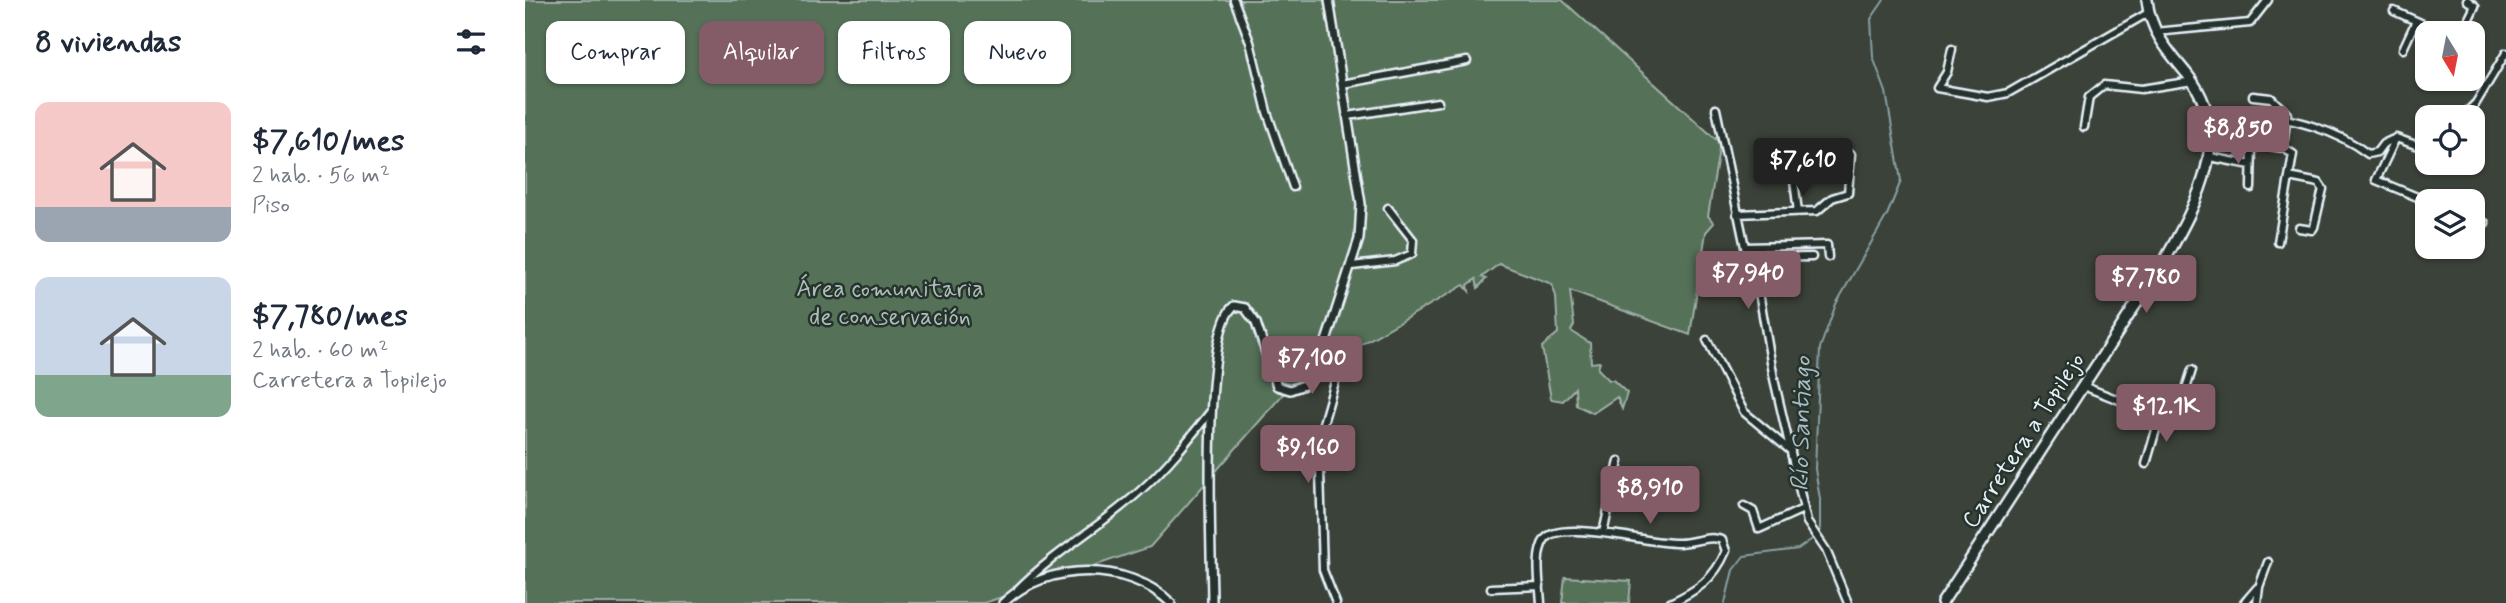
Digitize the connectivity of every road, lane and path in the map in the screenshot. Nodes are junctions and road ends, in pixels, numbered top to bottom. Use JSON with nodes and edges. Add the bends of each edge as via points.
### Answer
{"nodes":[{"id":1,"x":1234,"y":0,"type":"edge"},
{"id":2,"x":1329,"y":0,"type":"edge"},
{"id":3,"x":2147,"y":0,"type":"edge"},
{"id":4,"x":2268,"y":0,"type":"edge"},
{"id":5,"x":2467,"y":0,"type":"edge"},
{"id":6,"x":2394,"y":11,"type":"dead end"},
{"id":7,"x":2148,"y":13,"type":"junction"},
{"id":8,"x":2416,"y":21,"type":"edge"},
{"id":9,"x":2468,"y":21,"type":"edge"},
{"id":10,"x":2415,"y":23,"type":"edge"},
{"id":11,"x":2155,"y":32,"type":"junction"},
{"id":12,"x":1952,"y":49,"type":"dead end"},
{"id":13,"x":2403,"y":49,"type":"dead end"},
{"id":14,"x":2506,"y":53,"type":"edge"},
{"id":15,"x":1467,"y":61,"type":"dead end"},
{"id":16,"x":2193,"y":81,"type":"junction"},
{"id":17,"x":1342,"y":84,"type":"junction"},
{"id":18,"x":2253,"y":96,"type":"dead end"},
{"id":19,"x":1438,"y":102,"type":"dead end"},
{"id":20,"x":2472,"y":105,"type":"edge"},
{"id":21,"x":1716,"y":109,"type":"dead end"},
{"id":22,"x":1347,"y":116,"type":"junction"},
{"id":23,"x":2287,"y":118,"type":"junction"},
{"id":24,"x":2084,"y":127,"type":"dead end"},
{"id":25,"x":2211,"y":138,"type":"junction"},
{"id":26,"x":2396,"y":138,"type":"junction"},
{"id":27,"x":2250,"y":144,"type":"junction"},
{"id":28,"x":2415,"y":145,"type":"edge"},
{"id":29,"x":2283,"y":148,"type":"junction"},
{"id":30,"x":1851,"y":154,"type":"dead end"},
{"id":31,"x":1791,"y":157,"type":"dead end"},
{"id":32,"x":2210,"y":157,"type":"junction"},
{"id":33,"x":2251,"y":165,"type":"junction"},
{"id":34,"x":2289,"y":177,"type":"junction"},
{"id":35,"x":1293,"y":187,"type":"dead end"},
{"id":36,"x":2251,"y":187,"type":"dead end"},
{"id":37,"x":2415,"y":196,"type":"edge"},
{"id":38,"x":1388,"y":208,"type":"dead end"},
{"id":39,"x":1798,"y":212,"type":"junction"},
{"id":40,"x":1737,"y":214,"type":"junction"},
{"id":41,"x":2299,"y":228,"type":"dead end"},
{"id":42,"x":2278,"y":242,"type":"dead end"},
{"id":43,"x":1745,"y":247,"type":"junction"},
{"id":44,"x":1812,"y":257,"type":"dead end"},
{"id":45,"x":1828,"y":257,"type":"dead end"},
{"id":46,"x":1753,"y":258,"type":"junction"},
{"id":47,"x":1352,"y":266,"type":"junction"},
{"id":48,"x":1707,"y":340,"type":"dead end"},
{"id":49,"x":1325,"y":350,"type":"junction"},
{"id":50,"x":2192,"y":370,"type":"dead end"},
{"id":51,"x":2083,"y":386,"type":"junction"},
{"id":52,"x":1211,"y":411,"type":"junction"},
{"id":53,"x":2160,"y":416,"type":"junction"},
{"id":54,"x":1791,"y":451,"type":"junction"},
{"id":55,"x":1619,"y":461,"type":"dead end"},
{"id":56,"x":2146,"y":464,"type":"dead end"},
{"id":57,"x":1744,"y":506,"type":"dead end"},
{"id":58,"x":1803,"y":509,"type":"junction"},
{"id":59,"x":1603,"y":533,"type":"junction"},
{"id":60,"x":2268,"y":562,"type":"dead end"},
{"id":61,"x":1540,"y":586,"type":"junction"},
{"id":62,"x":2259,"y":587,"type":"junction"},
{"id":63,"x":1491,"y":588,"type":"dead end"},
{"id":64,"x":1014,"y":593,"type":"junction"},
{"id":65,"x":1003,"y":603,"type":"edge"},
{"id":66,"x":1171,"y":603,"type":"edge"},
{"id":67,"x":1212,"y":603,"type":"edge"},
{"id":68,"x":1336,"y":603,"type":"edge"},
{"id":69,"x":1541,"y":603,"type":"edge"},
{"id":70,"x":1670,"y":603,"type":"edge"},
{"id":71,"x":1848,"y":603,"type":"edge"},
{"id":72,"x":1942,"y":603,"type":"edge"},
{"id":73,"x":2244,"y":603,"type":"edge"},
{"id":74,"x":2257,"y":603,"type":"edge"}],
"edges":[{"from":1,"to":35,"type":"street"},
{"from":2,"to":17,"type":"street"},
{"from":3,"to":7,"type":"main road","name":"Carretera a Topilejo"},
{"from":4,"to":11,"type":"street","via":[[2250,23]]},
{"from":5,"to":9,"type":"street","via":[[2475,6]]},
{"from":6,"to":8,"type":"street"},
{"from":7,"to":11,"type":"main road","name":"Carretera a Topilejo"},
{"from":7,"to":12,"type":"street","via":[[2017,90],[1988,97],[1937,88],[1947,72]]},
{"from":10,"to":13,"type":"street"},
{"from":11,"to":16,"type":"main road","name":"Carretera a Topilejo"},
{"from":14,"to":20,"type":"street"},
{"from":15,"to":17,"type":"street"},
{"from":16,"to":24,"type":"street","via":[[2141,89],[2104,85],[2089,97]]},
{"from":16,"to":25,"type":"main road","name":"Carretera a Topilejo","via":[[2206,110]]},
{"from":17,"to":22,"type":"street"},
{"from":18,"to":23,"type":"street","via":[[2271,98]]},
{"from":19,"to":22,"type":"street"},
{"from":21,"to":40,"type":"street"},
{"from":22,"to":47,"type":"street","via":[[1361,204]]},
{"from":23,"to":26,"type":"street","via":[[2353,142],[2368,154]]},
{"from":23,"to":27,"type":"street","via":[[2249,114]]},
{"from":23,"to":29,"type":"street"},
{"from":25,"to":27,"type":"street"},
{"from":25,"to":32,"type":"main road","name":"Carretera a Topilejo"},
{"from":26,"to":28,"type":"street"},
{"from":26,"to":37,"type":"street","via":[[2376,180]]},
{"from":27,"to":29,"type":"street"},
{"from":27,"to":33,"type":"street"},
{"from":29,"to":34,"type":"street","via":[[2293,154]]},
{"from":30,"to":39,"type":"street","via":[[1848,193],[1832,198],[1817,211]]},
{"from":31,"to":39,"type":"street"},
{"from":32,"to":33,"type":"street"},
{"from":32,"to":51,"type":"main road","name":"Carretera a Topilejo","via":[[2188,219]]},
{"from":33,"to":36,"type":"street"},
{"from":34,"to":41,"type":"street","via":[[2319,183],[2323,189],[2314,227]]},
{"from":34,"to":42,"type":"street"},
{"from":38,"to":47,"type":"street","via":[[1413,240],[1412,254],[1395,261]]},
{"from":39,"to":40,"type":"street"},
{"from":40,"to":43,"type":"street"},
{"from":43,"to":45,"type":"street","via":[[1827,245]]},
{"from":43,"to":46,"type":"street"},
{"from":44,"to":46,"type":"street"},
{"from":46,"to":54,"type":"street"},
{"from":47,"to":49,"type":"street"},
{"from":48,"to":54,"type":"street","via":[[1744,412]]},
{"from":49,"to":52,"type":"street","via":[[1304,385],[1282,389],[1272,378],[1251,313],[1234,306],[1222,319]]},
{"from":49,"to":68,"type":"street","via":[[1332,352],[1339,368],[1318,438],[1323,570]]},
{"from":50,"to":53,"type":"street","via":[[2179,417]]},
{"from":51,"to":53,"type":"street"},
{"from":51,"to":72,"type":"main road","name":"Carretera a Topilejo"},
{"from":52,"to":64,"type":"street","via":[[1139,492],[1041,566]]},
{"from":52,"to":67,"type":"street"},
{"from":53,"to":56,"type":"street"},
{"from":54,"to":58,"type":"street"},
{"from":55,"to":59,"type":"street"},
{"from":57,"to":58,"type":"street","via":[[1753,510],[1759,529]]},
{"from":58,"to":71,"type":"street"},
{"from":59,"to":61,"type":"street","via":[[1550,534],[1540,554]]},
{"from":59,"to":70,"type":"street","via":[[1682,543],[1714,537],[1721,540],[1726,551],[1697,591]]},
{"from":60,"to":62,"type":"street"},
{"from":61,"to":63,"type":"street"},
{"from":61,"to":69,"type":"street"},
{"from":62,"to":73,"type":"street"},
{"from":62,"to":74,"type":"street"},
{"from":64,"to":65,"type":"street"},
{"from":64,"to":66,"type":"street","via":[[1080,571],[1099,571],[1132,579]]}]}
